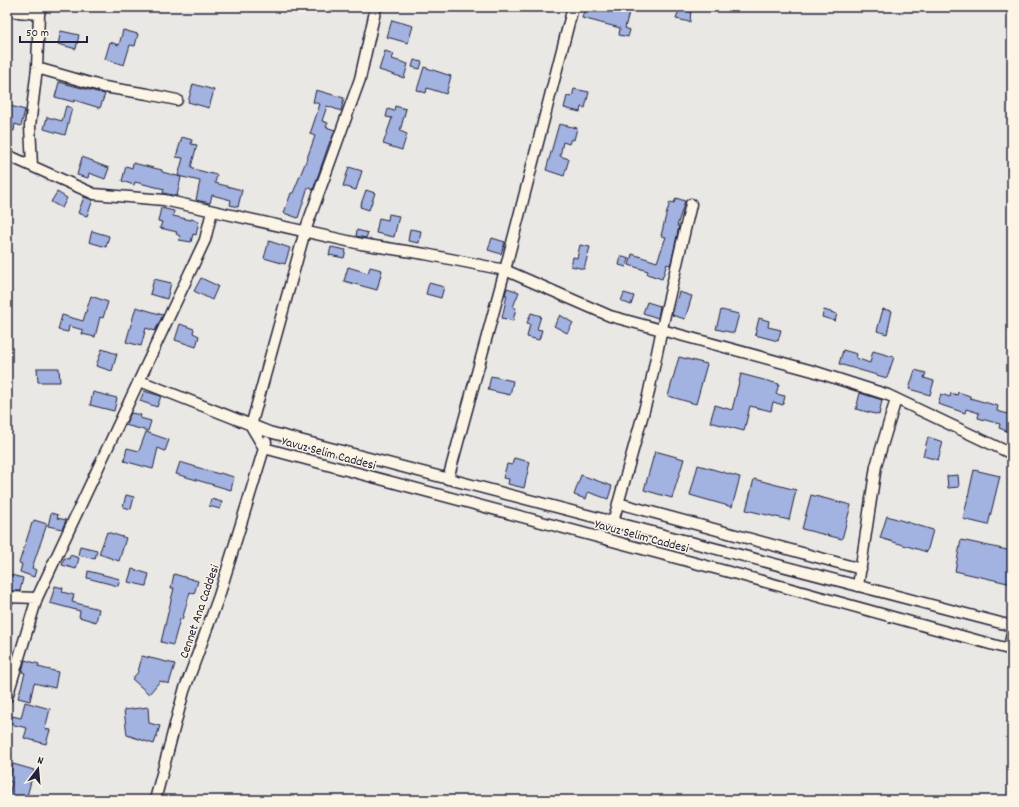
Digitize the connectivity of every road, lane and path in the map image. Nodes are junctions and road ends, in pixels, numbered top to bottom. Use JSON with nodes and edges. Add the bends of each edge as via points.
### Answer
{"nodes":[{"id":1,"x":376,"y":7,"type":"edge"},
{"id":2,"x":574,"y":7,"type":"edge"},
{"id":3,"x":7,"y":11,"type":"edge"},
{"id":4,"x":40,"y":11,"type":"edge"},
{"id":5,"x":37,"y":68,"type":"junction"},
{"id":6,"x":177,"y":100,"type":"dead end"},
{"id":7,"x":7,"y":155,"type":"edge"},
{"id":8,"x":32,"y":166,"type":"junction"},
{"id":9,"x":691,"y":204,"type":"dead end"},
{"id":10,"x":212,"y":211,"type":"junction"},
{"id":11,"x":305,"y":231,"type":"junction"},
{"id":12,"x":505,"y":270,"type":"junction"},
{"id":13,"x":662,"y":330,"type":"junction"},
{"id":14,"x":140,"y":381,"type":"junction"},
{"id":15,"x":896,"y":399,"type":"junction"},
{"id":16,"x":251,"y":426,"type":"junction"},
{"id":17,"x":269,"y":432,"type":"junction"},
{"id":18,"x":264,"y":448,"type":"junction"},
{"id":19,"x":1012,"y":454,"type":"edge"},
{"id":20,"x":448,"y":479,"type":"junction"},
{"id":21,"x":618,"y":503,"type":"junction"},
{"id":22,"x":613,"y":522,"type":"junction"},
{"id":23,"x":861,"y":569,"type":"junction"},
{"id":24,"x":858,"y":586,"type":"junction"},
{"id":25,"x":7,"y":597,"type":"edge"},
{"id":26,"x":38,"y":598,"type":"junction"},
{"id":27,"x":1012,"y":626,"type":"edge"},
{"id":28,"x":1012,"y":633,"type":"edge"},
{"id":29,"x":1010,"y":650,"type":"edge"},
{"id":30,"x":7,"y":697,"type":"edge"},
{"id":31,"x":155,"y":800,"type":"edge"}],
"edges":[{"from":1,"to":11,"type":"street","via":[[360,79]]},
{"from":2,"to":12,"type":"street"},
{"from":3,"to":4,"type":"street"},
{"from":4,"to":5,"type":"street"},
{"from":5,"to":6,"type":"street","via":[[104,88]]},
{"from":5,"to":8,"type":"street","via":[[30,126]]},
{"from":7,"to":8,"type":"street"},
{"from":8,"to":10,"type":"street","via":[[94,194],[164,200]]},
{"from":9,"to":13,"type":"street"},
{"from":10,"to":11,"type":"street"},
{"from":10,"to":14,"type":"street","via":[[205,240]]},
{"from":11,"to":12,"type":"street","via":[[361,244]]},
{"from":11,"to":16,"type":"street"},
{"from":12,"to":13,"type":"street","via":[[610,316]]},
{"from":12,"to":20,"type":"street"},
{"from":13,"to":15,"type":"street","via":[[813,371]]},
{"from":13,"to":21,"type":"street","via":[[648,396]]},
{"from":14,"to":16,"type":"street","name":"Yavuz Selim Caddesi"},
{"from":14,"to":26,"type":"street"},
{"from":15,"to":19,"type":"street"},
{"from":15,"to":23,"type":"street","via":[[876,466]]},
{"from":16,"to":17,"type":"street","name":"Yavuz Selim Caddesi"},
{"from":16,"to":18,"type":"street"},
{"from":17,"to":18,"type":"street","name":"Cennet Ana Caddesi"},
{"from":17,"to":20,"type":"street","name":"Yavuz Selim Caddesi"},
{"from":18,"to":29,"type":"street","name":"Yavuz Selim Caddesi"},
{"from":18,"to":31,"type":"street","name":"Cennet Ana Caddesi","via":[[219,596],[184,691]]},
{"from":20,"to":22,"type":"street","name":"Yavuz Selim Caddesi"},
{"from":21,"to":22,"type":"street"},
{"from":21,"to":23,"type":"street"},
{"from":22,"to":24,"type":"street","name":"Yavuz Selim Caddesi"},
{"from":23,"to":24,"type":"street"},
{"from":24,"to":27,"type":"street","name":"Yavuz Selim Caddesi"},
{"from":25,"to":26,"type":"street"},
{"from":26,"to":30,"type":"street"},
{"from":28,"to":29,"type":"street"}]}
